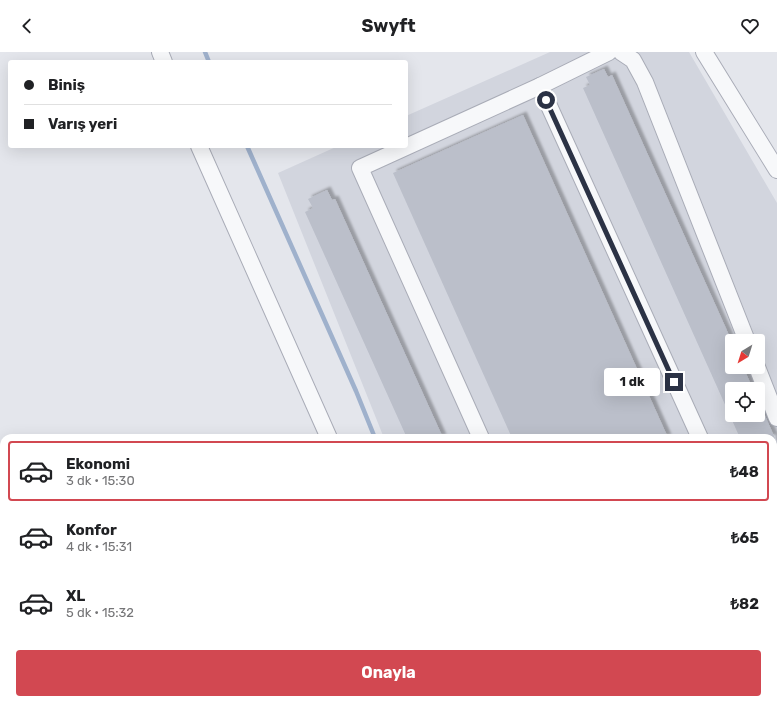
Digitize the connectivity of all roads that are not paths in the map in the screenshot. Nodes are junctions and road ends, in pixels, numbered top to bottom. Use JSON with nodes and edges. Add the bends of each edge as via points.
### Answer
{"nodes":[{"id":1,"x":609,"y":52,"type":"edge"},
{"id":2,"x":621,"y":52,"type":"edge"},
{"id":3,"x":704,"y":52,"type":"edge"},
{"id":4,"x":540,"y":86,"type":"junction"},
{"id":5,"x":408,"y":146,"type":"edge"},
{"id":6,"x":200,"y":148,"type":"edge"},
{"id":7,"x":404,"y":148,"type":"edge"},
{"id":8,"x":777,"y":170,"type":"edge"},
{"id":9,"x":744,"y":334,"type":"edge"},
{"id":10,"x":760,"y":374,"type":"edge"},
{"id":11,"x":777,"y":418,"type":"edge"},
{"id":12,"x":327,"y":434,"type":"edge"},
{"id":13,"x":479,"y":434,"type":"edge"},
{"id":14,"x":698,"y":434,"type":"edge"}],
"edges":[{"from":1,"to":4,"type":"street"},
{"from":2,"to":9,"type":"street","via":[[633,60],[645,82]]},
{"from":3,"to":8,"type":"street"},
{"from":4,"to":5,"type":"street"},
{"from":4,"to":14,"type":"street"},
{"from":6,"to":12,"type":"street"},
{"from":7,"to":13,"type":"street","via":[[360,168]]},
{"from":10,"to":11,"type":"street"}]}
